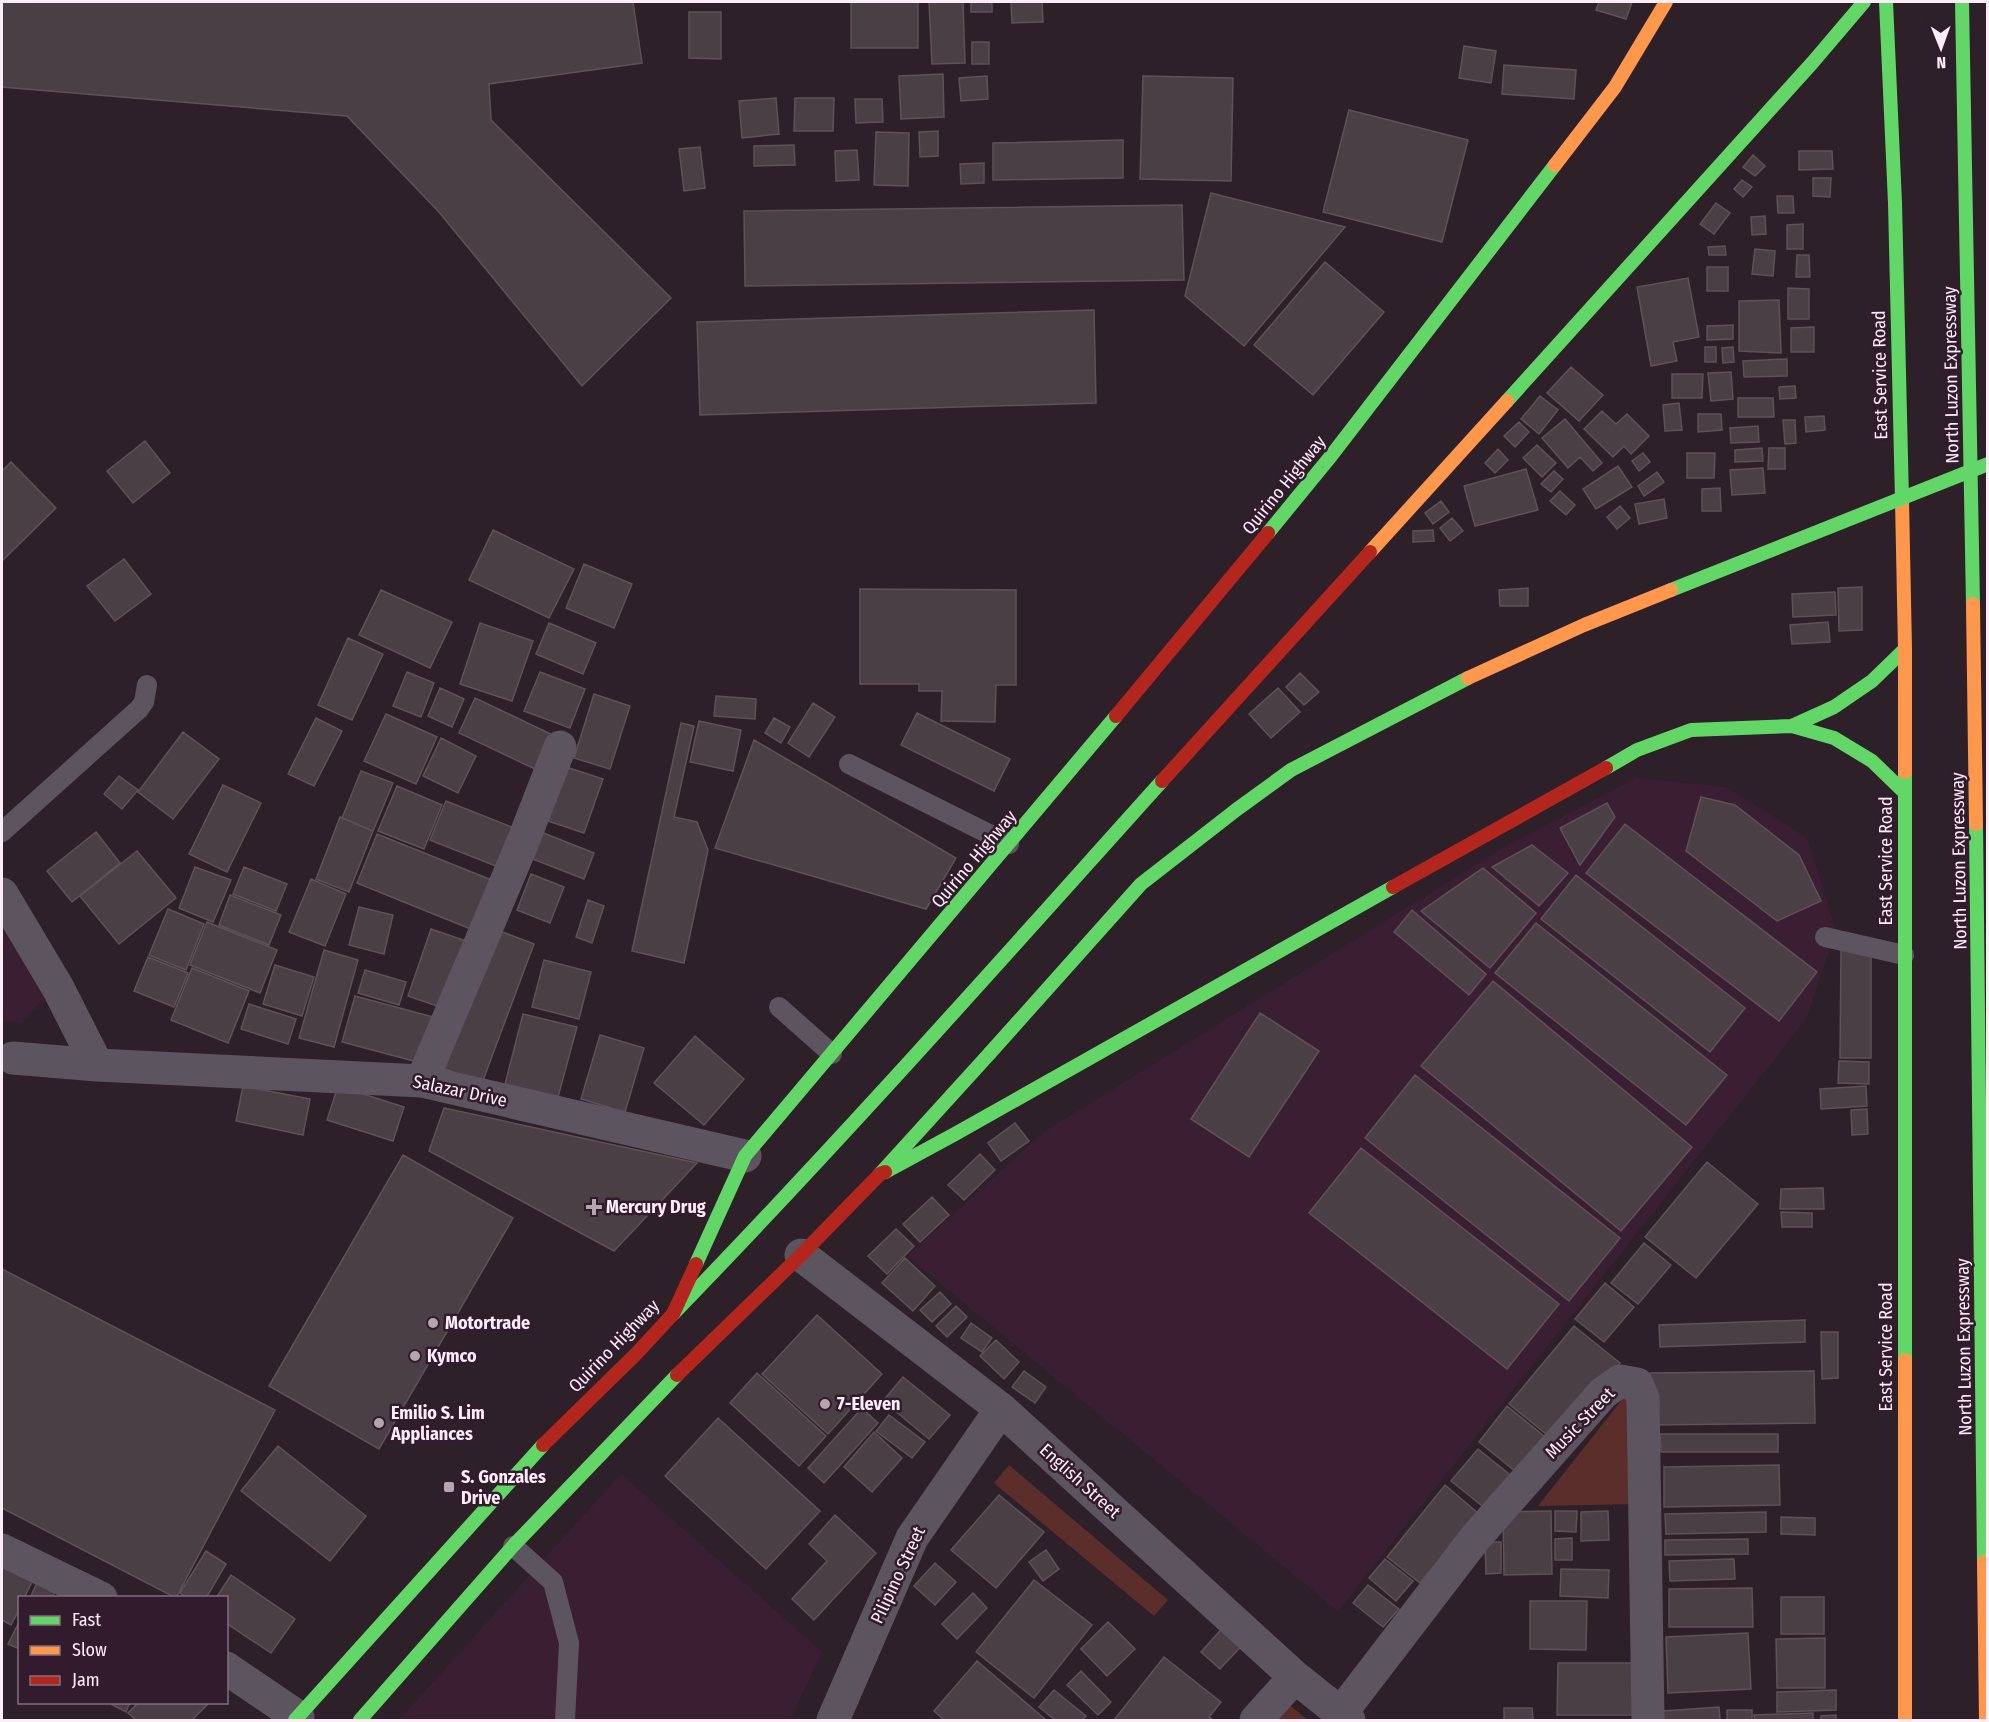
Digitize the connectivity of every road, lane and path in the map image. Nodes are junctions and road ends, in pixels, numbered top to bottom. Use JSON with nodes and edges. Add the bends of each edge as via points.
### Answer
{"nodes":[{"id":1,"x":1666,"y":2,"type":"edge"},
{"id":2,"x":1864,"y":2,"type":"edge"},
{"id":3,"x":1886,"y":2,"type":"edge"},
{"id":4,"x":1962,"y":2,"type":"edge"},
{"id":5,"x":1988,"y":464,"type":"edge"},
{"id":6,"x":1905,"y":649,"type":"junction"},
{"id":7,"x":147,"y":685,"type":"dead end"},
{"id":8,"x":1792,"y":726,"type":"junction"},
{"id":9,"x":560,"y":747,"type":"dead end"},
{"id":10,"x":849,"y":764,"type":"dead end"},
{"id":11,"x":1904,"y":792,"type":"junction"},
{"id":12,"x":2,"y":832,"type":"edge"},
{"id":13,"x":1009,"y":844,"type":"junction"},
{"id":14,"x":2,"y":894,"type":"edge"},
{"id":15,"x":1824,"y":937,"type":"dead end"},
{"id":16,"x":1904,"y":955,"type":"junction"},
{"id":17,"x":779,"y":1007,"type":"dead end"},
{"id":18,"x":832,"y":1054,"type":"junction"},
{"id":19,"x":8,"y":1055,"type":"edge"},
{"id":20,"x":97,"y":1065,"type":"junction"},
{"id":21,"x":422,"y":1081,"type":"junction"},
{"id":22,"x":746,"y":1156,"type":"junction"},
{"id":23,"x":880,"y":1174,"type":"junction"},
{"id":24,"x":801,"y":1255,"type":"junction"},
{"id":25,"x":673,"y":1314,"type":"junction"},
{"id":26,"x":1001,"y":1409,"type":"junction"},
{"id":27,"x":513,"y":1546,"type":"junction"},
{"id":28,"x":2,"y":1550,"type":"edge"},
{"id":29,"x":97,"y":1596,"type":"edge"},
{"id":30,"x":228,"y":1669,"type":"edge"},
{"id":31,"x":1295,"y":1677,"type":"junction"},
{"id":32,"x":1345,"y":1717,"type":"edge"},
{"id":33,"x":296,"y":1719,"type":"edge"},
{"id":34,"x":360,"y":1720,"type":"edge"},
{"id":35,"x":565,"y":1720,"type":"edge"},
{"id":36,"x":832,"y":1720,"type":"edge"},
{"id":37,"x":1256,"y":1720,"type":"edge"},
{"id":38,"x":1648,"y":1720,"type":"edge"},
{"id":39,"x":1905,"y":1720,"type":"edge"},
{"id":40,"x":1986,"y":1720,"type":"edge"}],
"edges":[{"from":1,"to":13,"type":"main road","name":"Quirino Highway","via":[[1615,87],[1359,420]]},
{"from":2,"to":25,"type":"main road","via":[[1814,62],[952,1014]]},
{"from":3,"to":6,"type":"main road","name":"East Service Road","via":[[1895,203]]},
{"from":4,"to":40,"type":"main road","name":"North Luzon Expressway"},
{"from":5,"to":23,"type":"main road","bridge":true,"via":[[1584,625],[1463,680],[1291,770],[1141,884]]},
{"from":6,"to":8,"type":"main road","via":[[1872,681],[1834,707]]},
{"from":6,"to":11,"type":"main road","name":"East Service Road"},
{"from":7,"to":12,"type":"lane","via":[[139,709]]},
{"from":8,"to":11,"type":"main road","via":[[1834,738],[1872,761]]},
{"from":8,"to":23,"type":"main road","via":[[1691,730],[1637,750]]},
{"from":9,"to":21,"type":"street"},
{"from":10,"to":13,"type":"lane"},
{"from":11,"to":16,"type":"main road","name":"East Service Road"},
{"from":13,"to":18,"type":"main road","name":"Quirino Highway"},
{"from":14,"to":20,"type":"street","via":[[58,988]]},
{"from":15,"to":16,"type":"lane"},
{"from":16,"to":39,"type":"main road","name":"East Service Road"},
{"from":17,"to":18,"type":"lane"},
{"from":18,"to":22,"type":"main road","name":"Quirino Highway"},
{"from":19,"to":20,"type":"street","name":"Salazar Drive"},
{"from":20,"to":21,"type":"street","name":"Salazar Drive"},
{"from":21,"to":22,"type":"street","name":"Salazar Drive"},
{"from":22,"to":25,"type":"main road","name":"Quirino Highway"},
{"from":23,"to":24,"type":"main road"},
{"from":24,"to":26,"type":"street","name":"English Street"},
{"from":24,"to":27,"type":"main road","via":[[670,1382]]},
{"from":25,"to":33,"type":"main road","name":"Quirino Highway","via":[[557,1430]]},
{"from":26,"to":31,"type":"street","name":"English Street"},
{"from":26,"to":36,"type":"street","name":"Pilipino Street","via":[[912,1538]]},
{"from":27,"to":34,"type":"main road"},
{"from":27,"to":35,"type":"lane","via":[[553,1582],[569,1643]]},
{"from":28,"to":29,"type":"street"},
{"from":30,"to":33,"type":"street"},
{"from":31,"to":32,"type":"street","name":"English Street"},
{"from":31,"to":37,"type":"street"},
{"from":32,"to":38,"type":"street","name":"Music Street","via":[[1476,1537],[1603,1393],[1620,1381],[1636,1384],[1643,1398]]}]}
